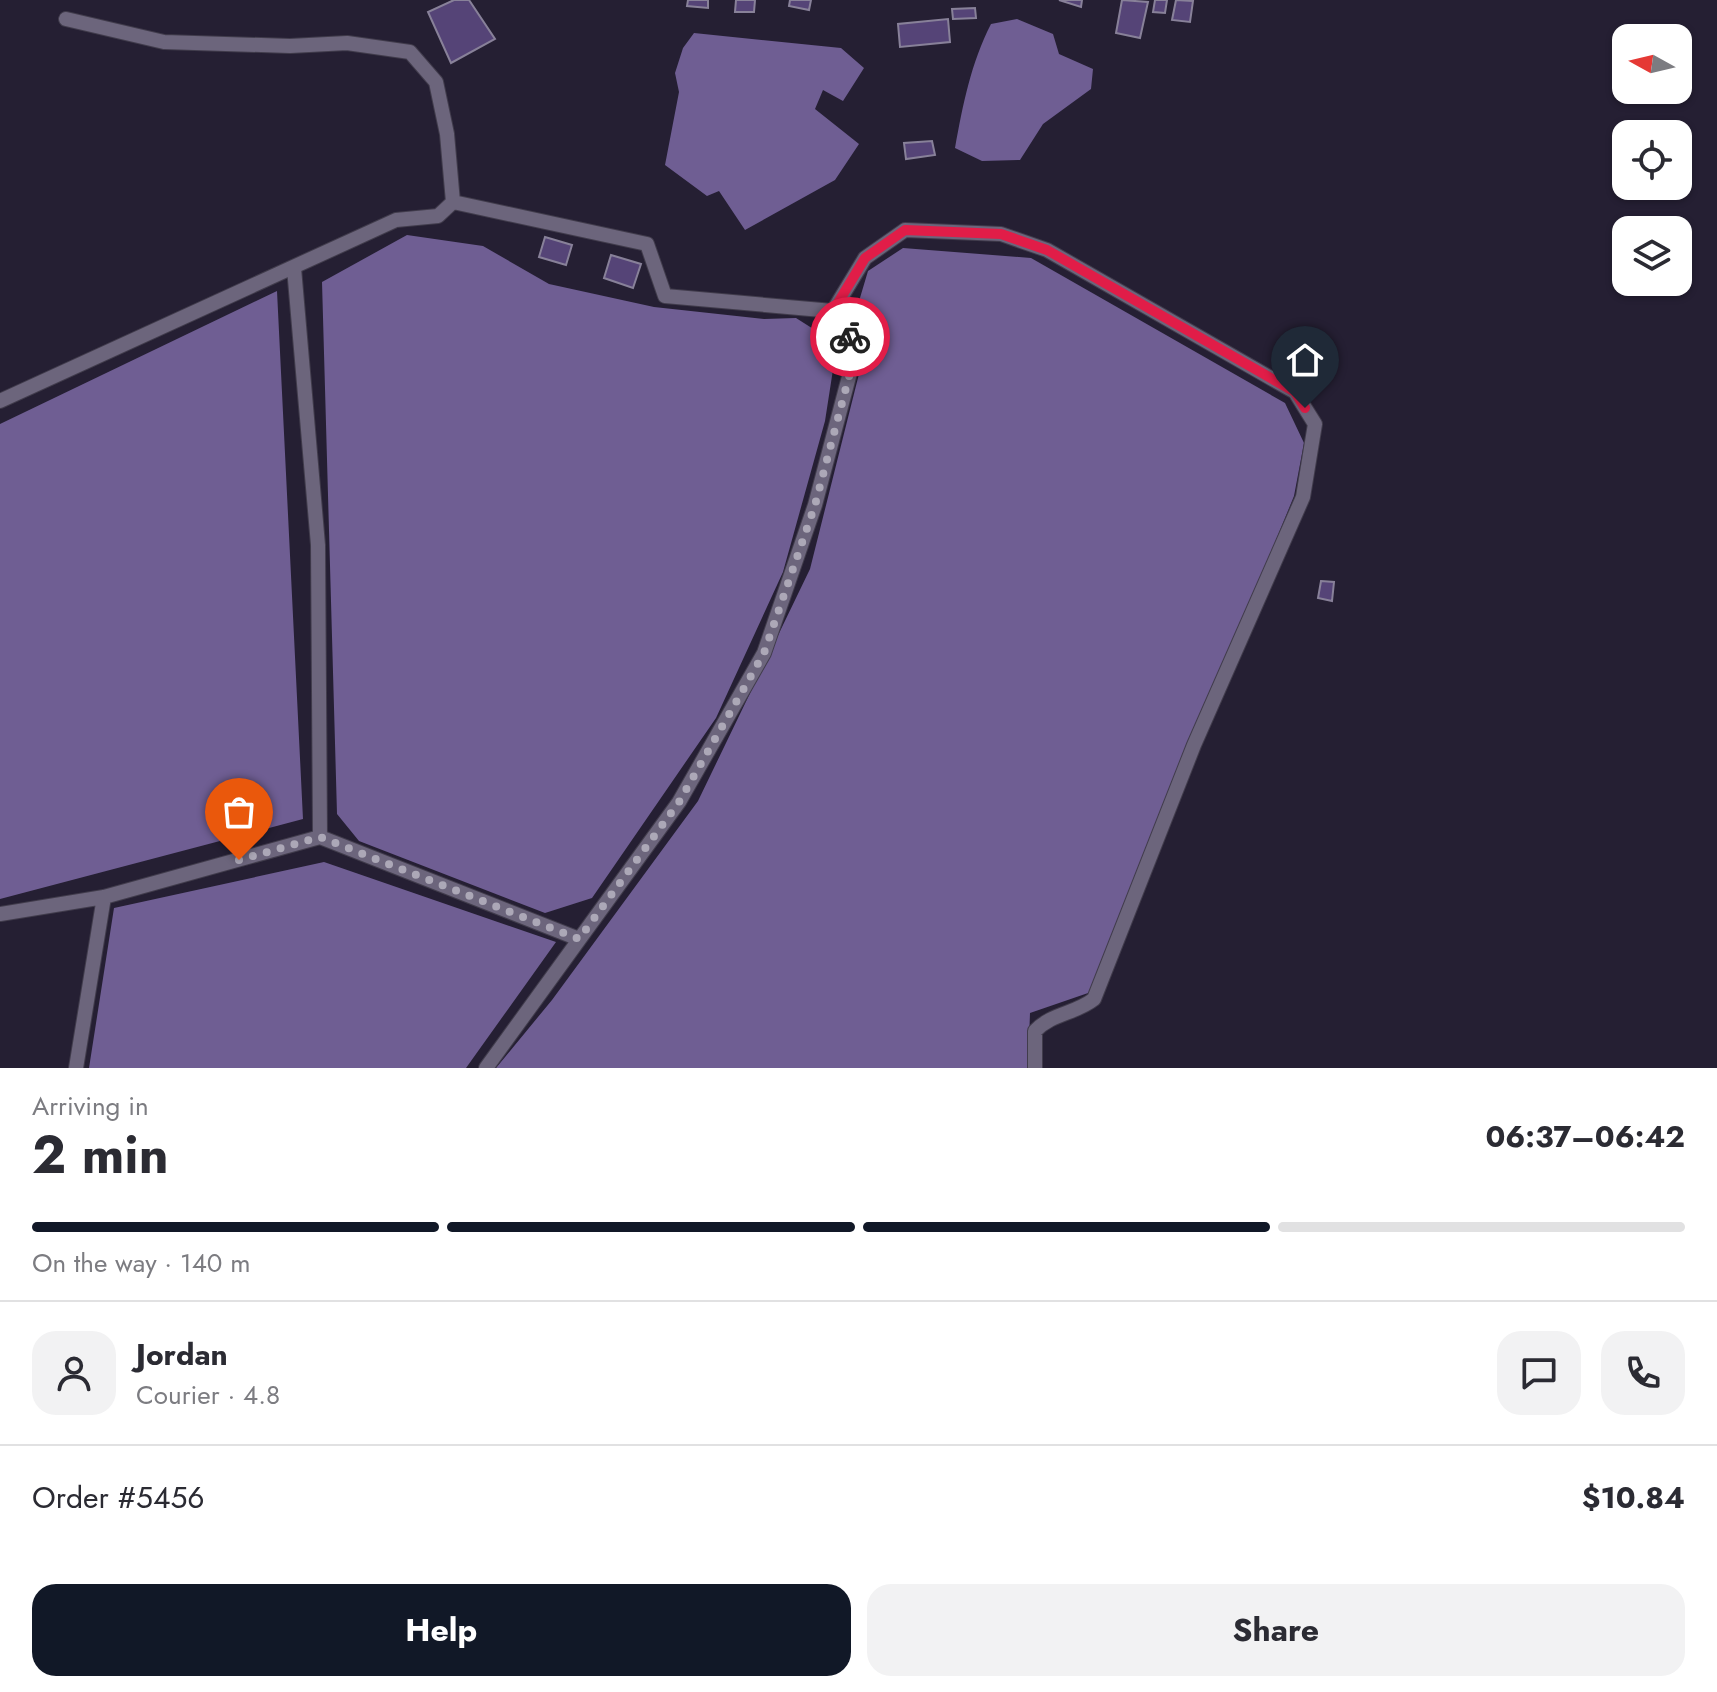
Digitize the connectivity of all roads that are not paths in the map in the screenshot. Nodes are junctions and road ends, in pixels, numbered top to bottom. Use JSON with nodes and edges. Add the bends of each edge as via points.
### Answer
{"nodes":[{"id":1,"x":66,"y":19,"type":"dead end"},
{"id":2,"x":453,"y":202,"type":"junction"},
{"id":3,"x":294,"y":268,"type":"junction"},
{"id":4,"x":833,"y":311,"type":"junction"},
{"id":5,"x":0,"y":401,"type":"edge"},
{"id":6,"x":320,"y":837,"type":"junction"},
{"id":7,"x":104,"y":897,"type":"junction"},
{"id":8,"x":0,"y":914,"type":"edge"},
{"id":9,"x":579,"y":939,"type":"junction"},
{"id":10,"x":76,"y":1068,"type":"edge"},
{"id":11,"x":486,"y":1068,"type":"edge"},
{"id":12,"x":1035,"y":1068,"type":"edge"}],
"edges":[{"from":1,"to":2,"type":"lane","via":[[164,42],[347,43],[410,52],[436,82]]},
{"from":2,"to":3,"type":"lane","via":[[438,216],[396,220]]},
{"from":2,"to":4,"type":"lane","via":[[647,244],[665,296]]},
{"from":3,"to":5,"type":"lane"},
{"from":3,"to":6,"type":"lane","via":[[318,545]]},
{"from":4,"to":9,"type":"lane","via":[[852,340],[851,369],[815,505],[764,653],[679,802]]},
{"from":4,"to":12,"type":"lane","via":[[865,258],[905,230],[1001,234],[1047,250],[1295,392],[1315,424],[1303,497],[1194,745],[1094,999],[1047,1018],[1035,1031]]},
{"from":6,"to":7,"type":"lane"},
{"from":6,"to":9,"type":"lane"},
{"from":7,"to":8,"type":"lane"},
{"from":7,"to":10,"type":"lane"},
{"from":9,"to":11,"type":"lane"}]}
